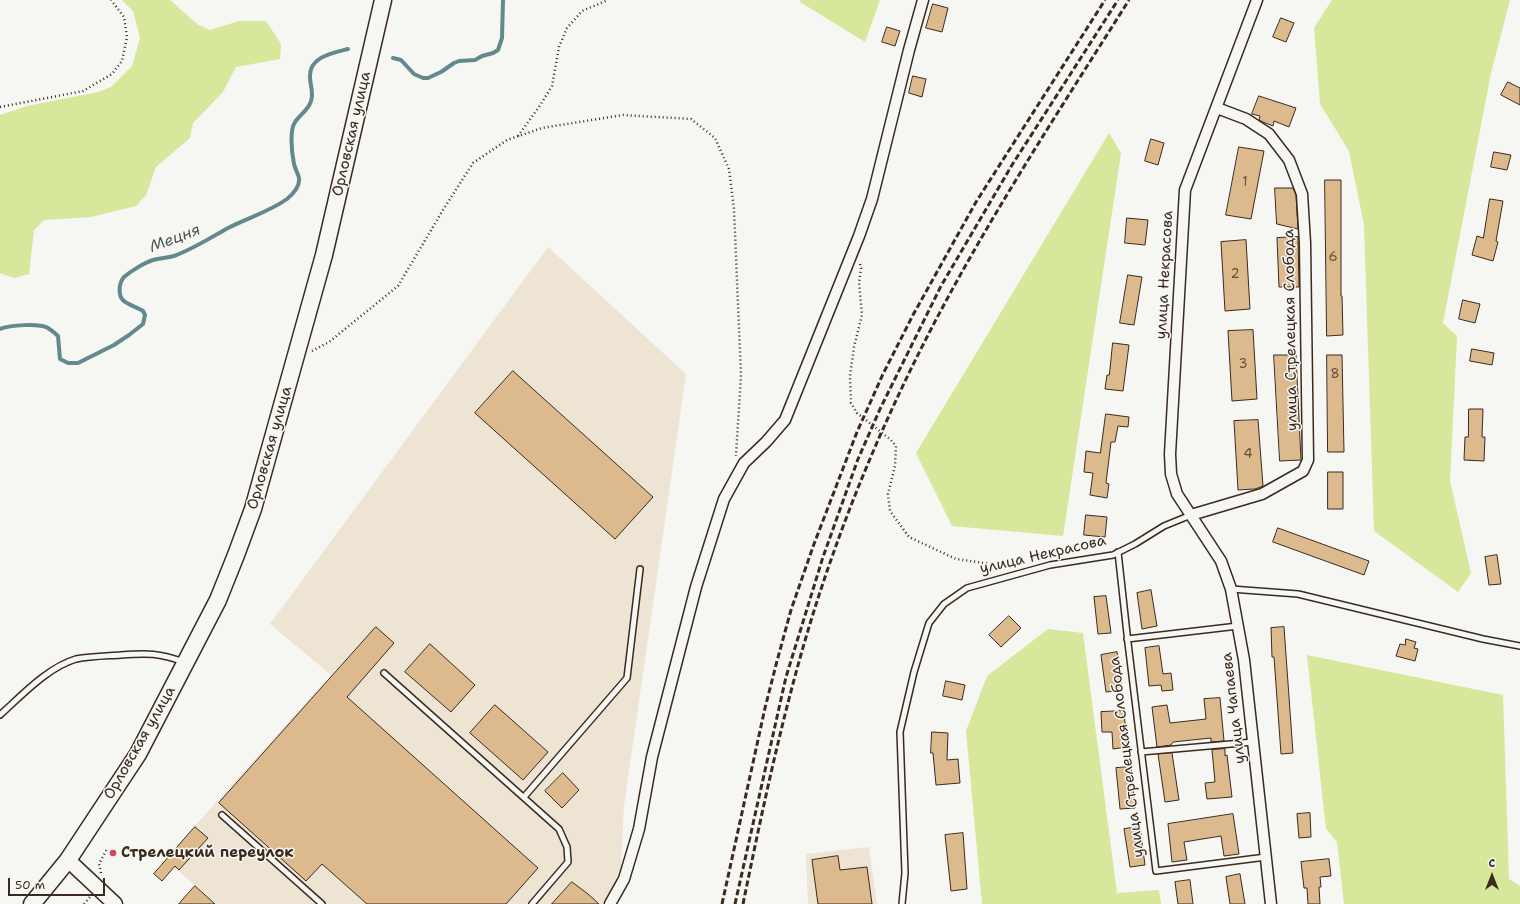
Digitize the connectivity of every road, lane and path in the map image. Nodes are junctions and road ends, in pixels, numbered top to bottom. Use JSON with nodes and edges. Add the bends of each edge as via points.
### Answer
{"nodes":[{"id":1,"x":111,"y":0,"type":"edge"},
{"id":2,"x":383,"y":0,"type":"edge"},
{"id":3,"x":608,"y":0,"type":"edge"},
{"id":4,"x":923,"y":0,"type":"edge"},
{"id":5,"x":1257,"y":0,"type":"edge"},
{"id":6,"x":0,"y":107,"type":"edge"},
{"id":7,"x":1217,"y":108,"type":"junction"},
{"id":8,"x":518,"y":136,"type":"junction"},
{"id":9,"x":852,"y":253,"type":"junction"},
{"id":10,"x":294,"y":361,"type":"junction"},
{"id":11,"x":736,"y":458,"type":"dead end"},
{"id":12,"x":1193,"y":517,"type":"junction"},
{"id":13,"x":1118,"y":552,"type":"junction"},
{"id":14,"x":640,"y":569,"type":"dead end"},
{"id":15,"x":1016,"y":574,"type":"junction"},
{"id":16,"x":1231,"y":588,"type":"junction"},
{"id":17,"x":1238,"y":626,"type":"junction"},
{"id":18,"x":1127,"y":639,"type":"junction"},
{"id":19,"x":1520,"y":646,"type":"edge"},
{"id":20,"x":186,"y":662,"type":"junction"},
{"id":21,"x":384,"y":673,"type":"dead end"},
{"id":22,"x":0,"y":715,"type":"edge"},
{"id":23,"x":1253,"y":742,"type":"junction"},
{"id":24,"x":1141,"y":752,"type":"junction"},
{"id":25,"x":524,"y":797,"type":"junction"},
{"id":26,"x":222,"y":815,"type":"dead end"},
{"id":27,"x":1266,"y":857,"type":"junction"},
{"id":28,"x":68,"y":860,"type":"junction"},
{"id":29,"x":32,"y":904,"type":"edge"},
{"id":30,"x":114,"y":904,"type":"edge"},
{"id":31,"x":322,"y":904,"type":"edge"},
{"id":32,"x":532,"y":904,"type":"edge"},
{"id":33,"x":610,"y":904,"type":"edge"},
{"id":34,"x":902,"y":904,"type":"edge"},
{"id":35,"x":1271,"y":904,"type":"edge"}],
"edges":[{"from":1,"to":6,"type":"path","via":[[124,16],[127,37],[122,61],[112,74],[83,91]]},
{"from":2,"to":10,"type":"main road","name":"Орловская улица","via":[[324,256]]},
{"from":3,"to":8,"type":"path","via":[[582,11],[567,28],[559,47],[552,86]]},
{"from":4,"to":9,"type":"street","via":[[872,199]]},
{"from":5,"to":7,"type":"street","name":"улица Некрасова"},
{"from":7,"to":12,"type":"street","name":"улица Некрасова","via":[[1185,190],[1170,454],[1171,474],[1177,494]]},
{"from":7,"to":12,"type":"street","name":"улица Стрелецкая Слобода","via":[[1246,119],[1269,134],[1289,160],[1302,194],[1308,460],[1303,471],[1262,494]]},
{"from":8,"to":10,"type":"path","via":[[507,140],[473,163],[398,286],[329,342]]},
{"from":8,"to":11,"type":"path","via":[[542,128],[623,115],[692,119],[715,138],[729,169],[734,209],[741,374]]},
{"from":9,"to":15,"type":"path","via":[[858,256],[861,268],[859,283],[862,315],[850,376],[851,403],[857,413],[896,446],[895,466],[888,494],[890,511],[909,537],[956,559],[1005,566]]},
{"from":9,"to":33,"type":"street","via":[[785,420],[744,463],[724,499],[696,587],[654,749],[639,829],[624,879]]},
{"from":10,"to":20,"type":"main road","name":"Орловская улица","via":[[253,509],[218,600]]},
{"from":12,"to":13,"type":"lane","name":"улица Некрасова","via":[[1164,526]]},
{"from":12,"to":16,"type":"street","name":"улица Чапаева","via":[[1221,561]]},
{"from":13,"to":15,"type":"lane","name":"улица Некрасова"},
{"from":13,"to":18,"type":"lane","name":"улица Стрелецкая Слобода"},
{"from":14,"to":25,"type":"lane","via":[[627,678]]},
{"from":15,"to":34,"type":"lane","name":"улица Некрасова","via":[[967,588],[944,604],[929,623],[900,732],[905,873]]},
{"from":16,"to":17,"type":"street","name":"улица Чапаева"},
{"from":16,"to":19,"type":"lane","via":[[1298,594],[1483,640]]},
{"from":17,"to":18,"type":"lane"},
{"from":17,"to":23,"type":"street","name":"улица Чапаева"},
{"from":18,"to":24,"type":"lane","name":"улица Стрелецкая Слобода"},
{"from":20,"to":22,"type":"lane","via":[[157,654],[94,656],[74,660],[41,678]]},
{"from":20,"to":28,"type":"main road","name":"Орловская улица","via":[[138,754]]},
{"from":21,"to":25,"type":"lane"},
{"from":23,"to":24,"type":"lane"},
{"from":23,"to":27,"type":"street","name":"улица Чапаева"},
{"from":24,"to":27,"type":"lane","name":"улица Стрелецкая Слобода","via":[[1156,871]]},
{"from":25,"to":32,"type":"lane","via":[[559,829],[568,847],[568,862]]},
{"from":26,"to":31,"type":"lane"},
{"from":27,"to":35,"type":"street","name":"улица Чапаева"},
{"from":28,"to":29,"type":"main road","name":"Орловская улица"},
{"from":28,"to":30,"type":"main road"}]}
